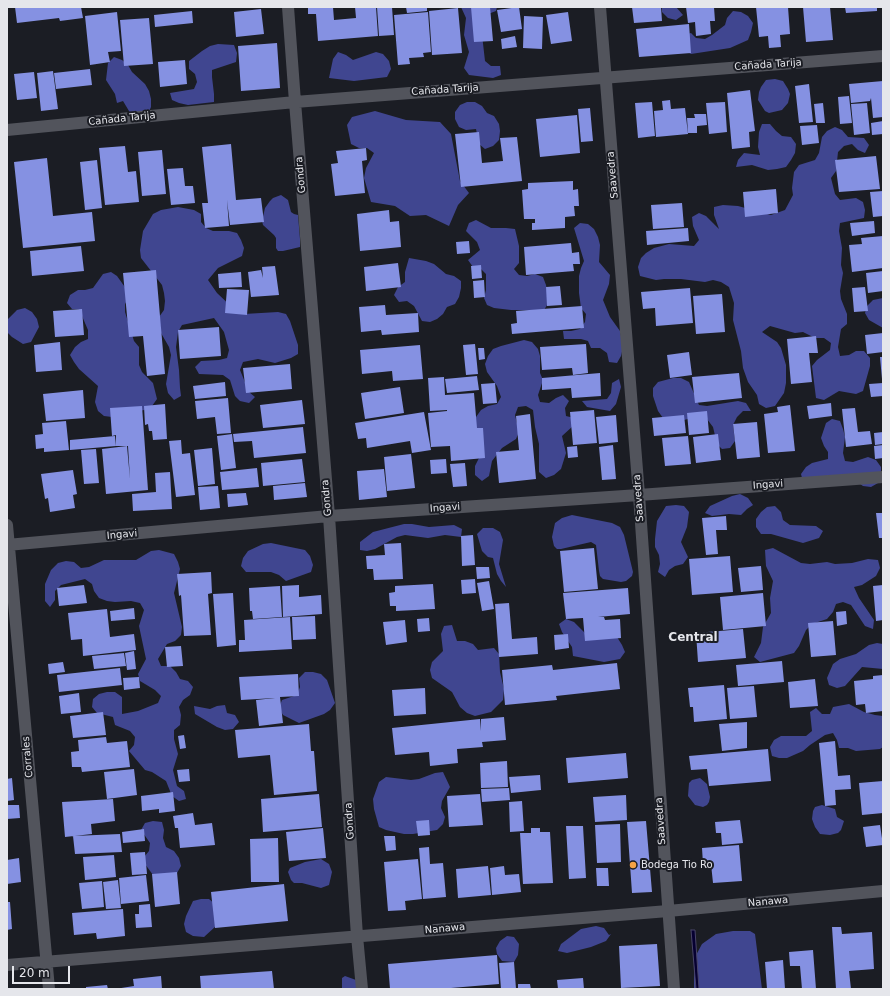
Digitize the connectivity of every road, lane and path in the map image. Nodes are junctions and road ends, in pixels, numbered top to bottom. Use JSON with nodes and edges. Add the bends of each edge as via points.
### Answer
{"nodes":[{"id":1,"x":288,"y":7,"type":"edge"},
{"id":2,"x":600,"y":7,"type":"edge"},
{"id":3,"x":883,"y":56,"type":"edge"},
{"id":4,"x":605,"y":77,"type":"junction"},
{"id":5,"x":295,"y":102,"type":"junction"},
{"id":6,"x":7,"y":130,"type":"edge"},
{"id":7,"x":883,"y":477,"type":"edge"},
{"id":8,"x":638,"y":495,"type":"junction"},
{"id":9,"x":329,"y":516,"type":"junction"},
{"id":10,"x":7,"y":525,"type":"edge"},
{"id":11,"x":8,"y":545,"type":"edge"},
{"id":12,"x":883,"y":892,"type":"edge"},
{"id":13,"x":668,"y":911,"type":"junction"},
{"id":14,"x":357,"y":936,"type":"junction"},
{"id":15,"x":47,"y":962,"type":"junction"},
{"id":16,"x":7,"y":965,"type":"edge"},
{"id":17,"x":49,"y":989,"type":"edge"},
{"id":18,"x":362,"y":989,"type":"edge"},
{"id":19,"x":674,"y":989,"type":"edge"}],
"edges":[{"from":1,"to":5,"type":"street","name":"Gondra"},
{"from":2,"to":4,"type":"street","name":"Saavedra"},
{"from":3,"to":4,"type":"street","name":"Cañada Tarija"},
{"from":4,"to":5,"type":"street","name":"Cañada Tarija"},
{"from":4,"to":8,"type":"street","name":"Saavedra"},
{"from":5,"to":6,"type":"street","name":"Cañada Tarija"},
{"from":5,"to":9,"type":"street","name":"Gondra"},
{"from":7,"to":8,"type":"street","name":"Ingavi"},
{"from":8,"to":9,"type":"street","name":"Ingavi"},
{"from":8,"to":13,"type":"street","name":"Saavedra"},
{"from":9,"to":11,"type":"street","name":"Ingavi"},
{"from":9,"to":14,"type":"street","name":"Gondra"},
{"from":10,"to":11,"type":"street","name":"Corrales"},
{"from":11,"to":15,"type":"street","name":"Corrales"},
{"from":12,"to":13,"type":"street","name":"Nanawa"},
{"from":13,"to":14,"type":"street","name":"Nanawa"},
{"from":13,"to":19,"type":"street","name":"Saavedra"},
{"from":14,"to":15,"type":"street","name":"Nanawa"},
{"from":14,"to":18,"type":"street","name":"Gondra"},
{"from":15,"to":16,"type":"street","name":"Nanawa"},
{"from":15,"to":17,"type":"street","name":"Corrales"}]}
